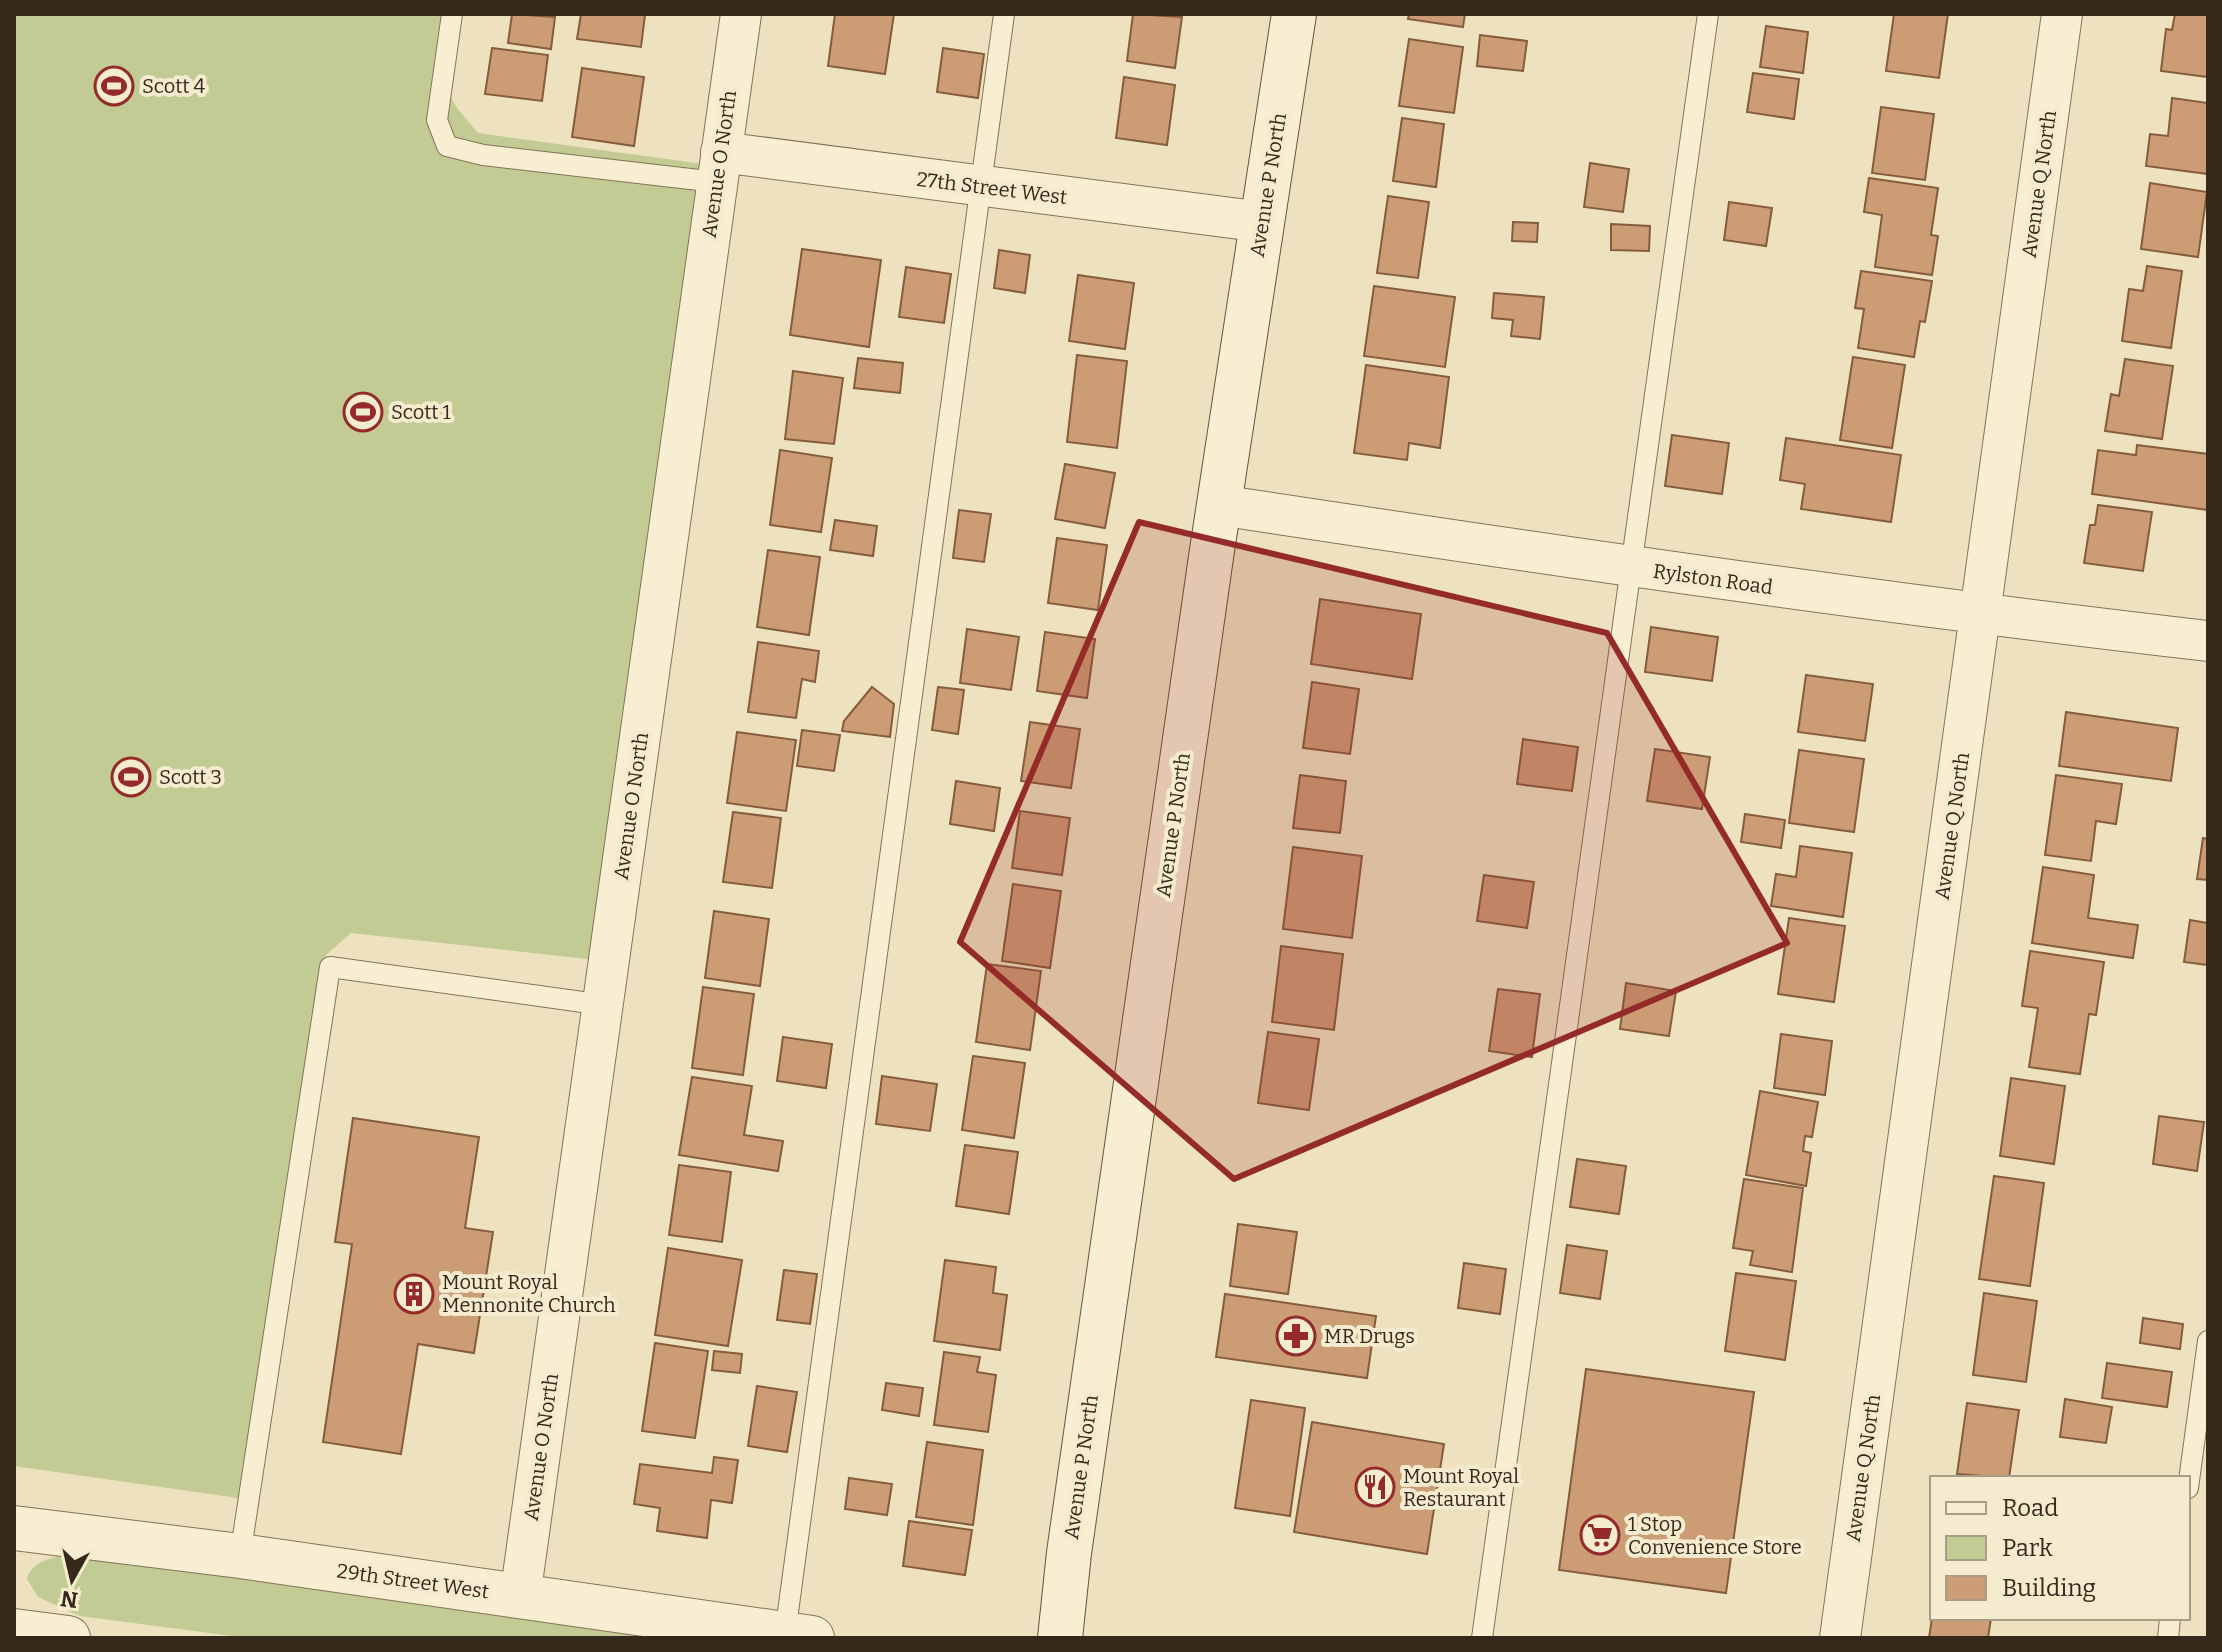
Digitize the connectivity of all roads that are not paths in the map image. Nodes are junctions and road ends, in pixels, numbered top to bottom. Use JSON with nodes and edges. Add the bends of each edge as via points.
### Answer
{"nodes":[{"id":1,"x":452,"y":14,"type":"edge"},
{"id":2,"x":741,"y":14,"type":"edge"},
{"id":3,"x":1004,"y":14,"type":"edge"},
{"id":4,"x":1294,"y":14,"type":"edge"},
{"id":5,"x":1708,"y":14,"type":"edge"},
{"id":6,"x":2062,"y":14,"type":"edge"},
{"id":7,"x":718,"y":167,"type":"junction"},
{"id":8,"x":980,"y":187,"type":"junction"},
{"id":9,"x":1263,"y":222,"type":"junction"},
{"id":10,"x":1219,"y":505,"type":"junction"},
{"id":11,"x":1630,"y":568,"type":"junction"},
{"id":12,"x":1981,"y":615,"type":"junction"},
{"id":13,"x":2208,"y":641,"type":"edge"},
{"id":14,"x":604,"y":1005,"type":"junction"},
{"id":15,"x":2208,"y":1341,"type":"edge"},
{"id":16,"x":2190,"y":1476,"type":"edge"},
{"id":17,"x":14,"y":1528,"type":"edge"},
{"id":18,"x":240,"y":1556,"type":"junction"},
{"id":19,"x":520,"y":1597,"type":"junction"},
{"id":20,"x":14,"y":1631,"type":"edge"},
{"id":21,"x":798,"y":1636,"type":"edge"},
{"id":22,"x":68,"y":1638,"type":"edge"},
{"id":23,"x":1060,"y":1638,"type":"edge"},
{"id":24,"x":1482,"y":1638,"type":"edge"},
{"id":25,"x":1840,"y":1638,"type":"edge"}],
"edges":[{"from":1,"to":7,"type":"lane","via":[[437,120],[447,146],[483,155]]},
{"from":2,"to":7,"type":"street","name":"Avenue O North"},
{"from":3,"to":8,"type":"lane"},
{"from":4,"to":9,"type":"main road","name":"Avenue P North"},
{"from":5,"to":11,"type":"lane"},
{"from":6,"to":12,"type":"street","name":"Avenue Q North"},
{"from":7,"to":8,"type":"street","name":"27th Street West"},
{"from":7,"to":14,"type":"street","name":"Avenue O North"},
{"from":8,"to":9,"type":"street","name":"27th Street West"},
{"from":8,"to":21,"type":"lane"},
{"from":9,"to":10,"type":"main road","name":"Avenue P North"},
{"from":10,"to":11,"type":"street","name":"Rylston Road"},
{"from":10,"to":23,"type":"main road","name":"Avenue P North"},
{"from":11,"to":12,"type":"street","name":"Rylston Road"},
{"from":11,"to":24,"type":"lane"},
{"from":12,"to":13,"type":"street","name":"Rylston Road"},
{"from":12,"to":25,"type":"street","name":"Avenue Q North"},
{"from":14,"to":18,"type":"lane","via":[[330,967]]},
{"from":14,"to":19,"type":"street","name":"Avenue O North"},
{"from":15,"to":16,"type":"lane"},
{"from":17,"to":18,"type":"main road","name":"29th Street West"},
{"from":18,"to":19,"type":"main road","name":"29th Street West"},
{"from":19,"to":21,"type":"main road","name":"29th Street West"},
{"from":20,"to":22,"type":"main road"}]}
